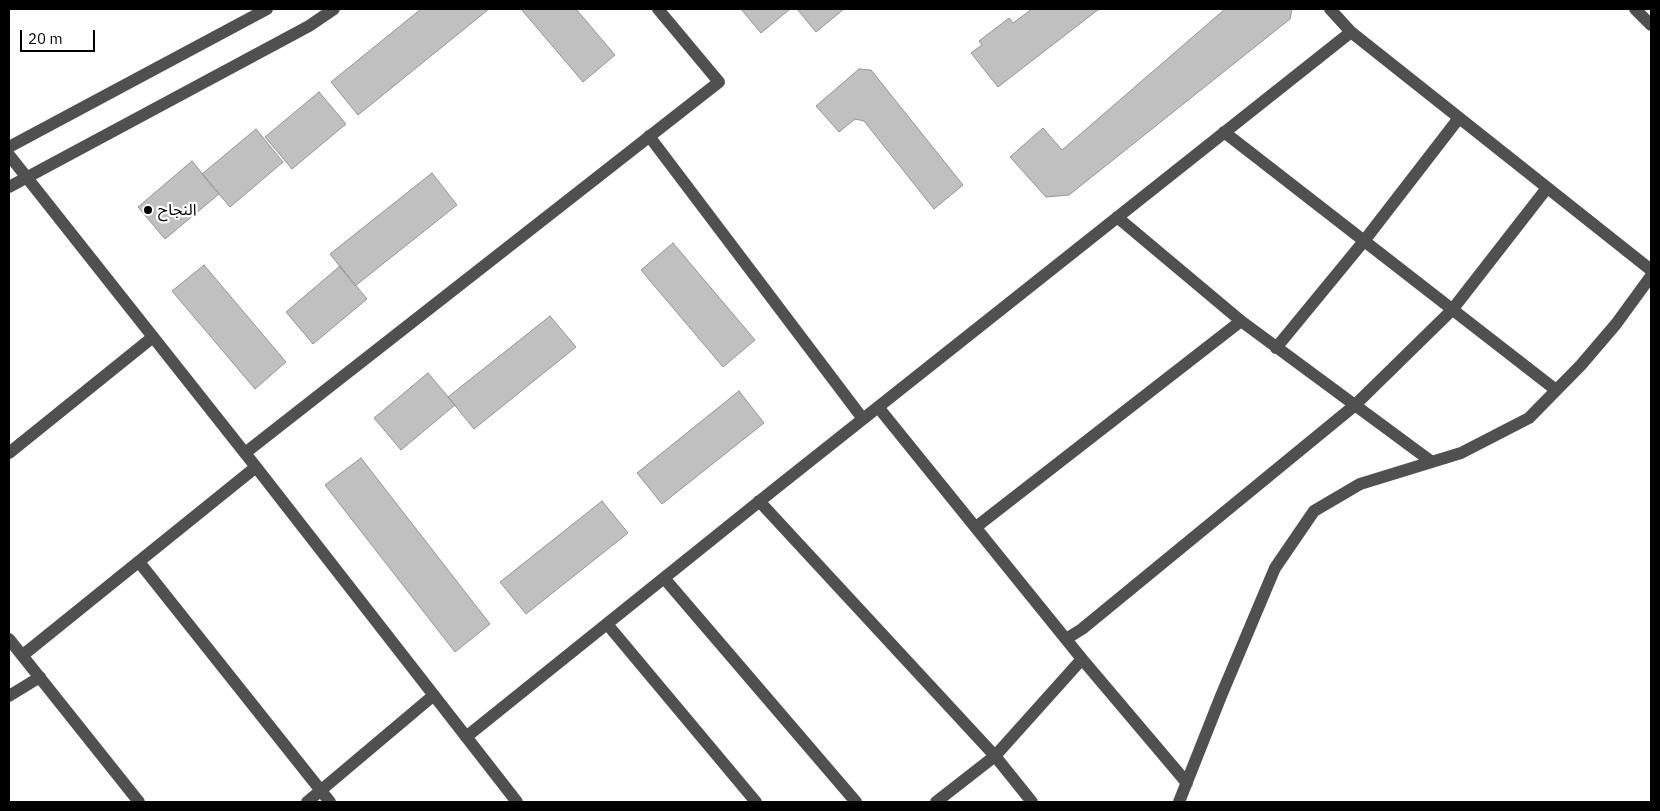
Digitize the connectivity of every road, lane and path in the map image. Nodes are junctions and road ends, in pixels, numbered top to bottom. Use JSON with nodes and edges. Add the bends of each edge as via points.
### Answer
{"nodes":[{"id":1,"x":267,"y":9,"type":"edge"},
{"id":2,"x":334,"y":9,"type":"edge"},
{"id":3,"x":658,"y":9,"type":"edge"},
{"id":4,"x":1330,"y":9,"type":"edge"},
{"id":5,"x":1635,"y":9,"type":"edge"},
{"id":6,"x":1651,"y":25,"type":"edge"},
{"id":7,"x":1351,"y":32,"type":"junction"},
{"id":8,"x":1459,"y":118,"type":"junction"},
{"id":9,"x":1224,"y":132,"type":"junction"},
{"id":10,"x":649,"y":136,"type":"junction"},
{"id":11,"x":9,"y":147,"type":"edge"},
{"id":12,"x":9,"y":155,"type":"edge"},
{"id":13,"x":26,"y":178,"type":"junction"},
{"id":14,"x":9,"y":187,"type":"edge"},
{"id":15,"x":1547,"y":188,"type":"junction"},
{"id":16,"x":1117,"y":217,"type":"junction"},
{"id":17,"x":1364,"y":241,"type":"junction"},
{"id":18,"x":1651,"y":270,"type":"edge"},
{"id":19,"x":1651,"y":276,"type":"edge"},
{"id":20,"x":1452,"y":310,"type":"junction"},
{"id":21,"x":1241,"y":321,"type":"junction"},
{"id":22,"x":153,"y":337,"type":"junction"},
{"id":23,"x":1276,"y":348,"type":"junction"},
{"id":24,"x":1556,"y":390,"type":"junction"},
{"id":25,"x":1354,"y":406,"type":"junction"},
{"id":26,"x":878,"y":407,"type":"junction"},
{"id":27,"x":864,"y":419,"type":"junction"},
{"id":28,"x":9,"y":453,"type":"edge"},
{"id":29,"x":245,"y":453,"type":"junction"},
{"id":30,"x":1432,"y":462,"type":"junction"},
{"id":31,"x":256,"y":467,"type":"junction"},
{"id":32,"x":759,"y":501,"type":"junction"},
{"id":33,"x":976,"y":527,"type":"junction"},
{"id":34,"x":139,"y":562,"type":"junction"},
{"id":35,"x":664,"y":578,"type":"junction"},
{"id":36,"x":607,"y":624,"type":"junction"},
{"id":37,"x":9,"y":639,"type":"edge"},
{"id":38,"x":1066,"y":639,"type":"junction"},
{"id":39,"x":23,"y":655,"type":"junction"},
{"id":40,"x":1082,"y":659,"type":"junction"},
{"id":41,"x":40,"y":677,"type":"junction"},
{"id":42,"x":434,"y":695,"type":"junction"},
{"id":43,"x":9,"y":696,"type":"edge"},
{"id":44,"x":466,"y":737,"type":"junction"},
{"id":45,"x":995,"y":756,"type":"junction"},
{"id":46,"x":1187,"y":783,"type":"junction"},
{"id":47,"x":321,"y":791,"type":"junction"},
{"id":48,"x":139,"y":802,"type":"edge"},
{"id":49,"x":307,"y":802,"type":"edge"},
{"id":50,"x":330,"y":802,"type":"edge"},
{"id":51,"x":517,"y":802,"type":"edge"},
{"id":52,"x":756,"y":802,"type":"edge"},
{"id":53,"x":856,"y":802,"type":"edge"},
{"id":54,"x":936,"y":802,"type":"edge"},
{"id":55,"x":1032,"y":802,"type":"edge"},
{"id":56,"x":1180,"y":802,"type":"edge"}],
"edges":[{"from":1,"to":11,"type":"street"},
{"from":2,"to":13,"type":"street","via":[[309,26]]},
{"from":3,"to":10,"type":"street","via":[[719,82]]},
{"from":4,"to":7,"type":"street"},
{"from":5,"to":6,"type":"street"},
{"from":7,"to":8,"type":"street"},
{"from":7,"to":9,"type":"street"},
{"from":8,"to":15,"type":"street"},
{"from":8,"to":17,"type":"street"},
{"from":9,"to":16,"type":"street"},
{"from":9,"to":17,"type":"street"},
{"from":10,"to":27,"type":"street"},
{"from":10,"to":29,"type":"street"},
{"from":12,"to":13,"type":"street"},
{"from":13,"to":14,"type":"street"},
{"from":13,"to":22,"type":"street"},
{"from":15,"to":18,"type":"street"},
{"from":15,"to":20,"type":"street"},
{"from":16,"to":21,"type":"street"},
{"from":16,"to":26,"type":"street"},
{"from":17,"to":20,"type":"street"},
{"from":17,"to":23,"type":"street"},
{"from":19,"to":24,"type":"street","via":[[1616,324]]},
{"from":20,"to":24,"type":"street"},
{"from":20,"to":25,"type":"street"},
{"from":21,"to":23,"type":"street"},
{"from":21,"to":33,"type":"street"},
{"from":22,"to":28,"type":"street"},
{"from":22,"to":29,"type":"street"},
{"from":23,"to":25,"type":"street"},
{"from":24,"to":30,"type":"street","via":[[1529,418],[1461,453]]},
{"from":25,"to":30,"type":"street"},
{"from":25,"to":38,"type":"street"},
{"from":26,"to":27,"type":"street"},
{"from":26,"to":33,"type":"street"},
{"from":27,"to":32,"type":"street"},
{"from":29,"to":31,"type":"street"},
{"from":30,"to":46,"type":"street","via":[[1360,484],[1314,512],[1275,568]]},
{"from":31,"to":34,"type":"street"},
{"from":31,"to":42,"type":"street"},
{"from":32,"to":35,"type":"street"},
{"from":32,"to":45,"type":"street"},
{"from":33,"to":38,"type":"street"},
{"from":34,"to":39,"type":"street"},
{"from":34,"to":47,"type":"street"},
{"from":35,"to":36,"type":"street"},
{"from":35,"to":53,"type":"street"},
{"from":36,"to":44,"type":"street"},
{"from":36,"to":52,"type":"street"},
{"from":37,"to":39,"type":"street"},
{"from":38,"to":40,"type":"street"},
{"from":39,"to":41,"type":"street"},
{"from":40,"to":45,"type":"street"},
{"from":40,"to":46,"type":"street"},
{"from":41,"to":43,"type":"street"},
{"from":41,"to":48,"type":"street"},
{"from":42,"to":44,"type":"street"},
{"from":42,"to":47,"type":"street"},
{"from":44,"to":51,"type":"street"},
{"from":45,"to":54,"type":"street"},
{"from":45,"to":55,"type":"street"},
{"from":46,"to":56,"type":"street"},
{"from":47,"to":49,"type":"street"},
{"from":47,"to":50,"type":"street"}]}
